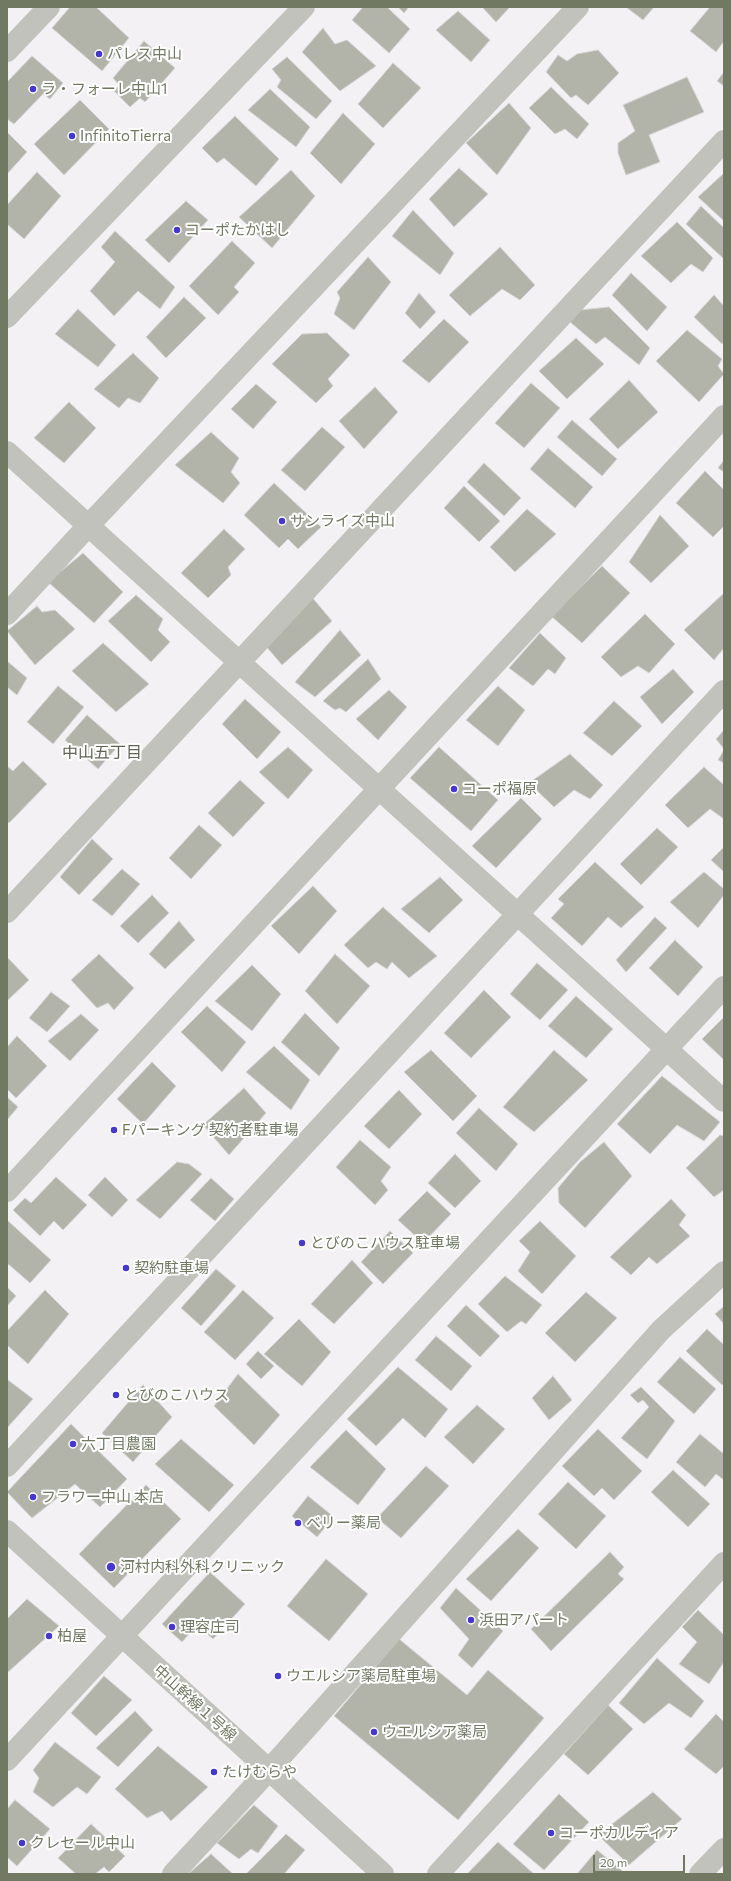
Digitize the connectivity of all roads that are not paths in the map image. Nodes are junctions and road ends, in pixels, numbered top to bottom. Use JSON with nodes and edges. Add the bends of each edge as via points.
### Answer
{"nodes":[{"id":1,"x":49,"y":7,"type":"edge"},
{"id":2,"x":304,"y":7,"type":"edge"},
{"id":3,"x":578,"y":7,"type":"edge"},
{"id":4,"x":7,"y":51,"type":"edge"},
{"id":5,"x":724,"y":141,"type":"edge"},
{"id":6,"x":7,"y":317,"type":"edge"},
{"id":7,"x":724,"y":416,"type":"edge"},
{"id":8,"x":7,"y":452,"type":"edge"},
{"id":9,"x":88,"y":526,"type":"junction"},
{"id":10,"x":7,"y":614,"type":"edge"},
{"id":11,"x":239,"y":663,"type":"junction"},
{"id":12,"x":724,"y":691,"type":"edge"},
{"id":13,"x":379,"y":789,"type":"junction"},
{"id":14,"x":7,"y":912,"type":"edge"},
{"id":15,"x":518,"y":914,"type":"junction"},
{"id":16,"x":724,"y":987,"type":"edge"},
{"id":17,"x":667,"y":1049,"type":"junction"},
{"id":18,"x":724,"y":1101,"type":"edge"},
{"id":19,"x":7,"y":1191,"type":"edge"},
{"id":20,"x":724,"y":1272,"type":"edge"},
{"id":21,"x":7,"y":1466,"type":"edge"},
{"id":22,"x":7,"y":1531,"type":"edge"},
{"id":23,"x":724,"y":1563,"type":"edge"},
{"id":24,"x":122,"y":1636,"type":"junction"},
{"id":25,"x":7,"y":1760,"type":"edge"},
{"id":26,"x":269,"y":1770,"type":"junction"},
{"id":27,"x":724,"y":1849,"type":"edge"},
{"id":28,"x":173,"y":1874,"type":"edge"},
{"id":29,"x":383,"y":1874,"type":"edge"},
{"id":30,"x":438,"y":1874,"type":"edge"},
{"id":31,"x":700,"y":1874,"type":"edge"}],
"edges":[{"from":1,"to":4,"type":"street"},
{"from":2,"to":6,"type":"street"},
{"from":3,"to":9,"type":"street"},
{"from":5,"to":11,"type":"street"},
{"from":7,"to":13,"type":"street"},
{"from":8,"to":9,"type":"street"},
{"from":9,"to":10,"type":"street"},
{"from":9,"to":11,"type":"street"},
{"from":11,"to":13,"type":"street"},
{"from":11,"to":14,"type":"street"},
{"from":12,"to":15,"type":"street"},
{"from":13,"to":15,"type":"street"},
{"from":13,"to":19,"type":"street"},
{"from":15,"to":17,"type":"street"},
{"from":15,"to":21,"type":"street"},
{"from":16,"to":17,"type":"street"},
{"from":17,"to":18,"type":"street"},
{"from":17,"to":24,"type":"street"},
{"from":20,"to":26,"type":"street","via":[[662,1330]]},
{"from":22,"to":24,"type":"street","name":"中山幹線１号線"},
{"from":23,"to":30,"type":"street"},
{"from":24,"to":25,"type":"street"},
{"from":24,"to":26,"type":"street","name":"中山幹線１号線"},
{"from":26,"to":28,"type":"street"},
{"from":26,"to":29,"type":"street","name":"中山幹線１号線"},
{"from":27,"to":31,"type":"street"}]}
